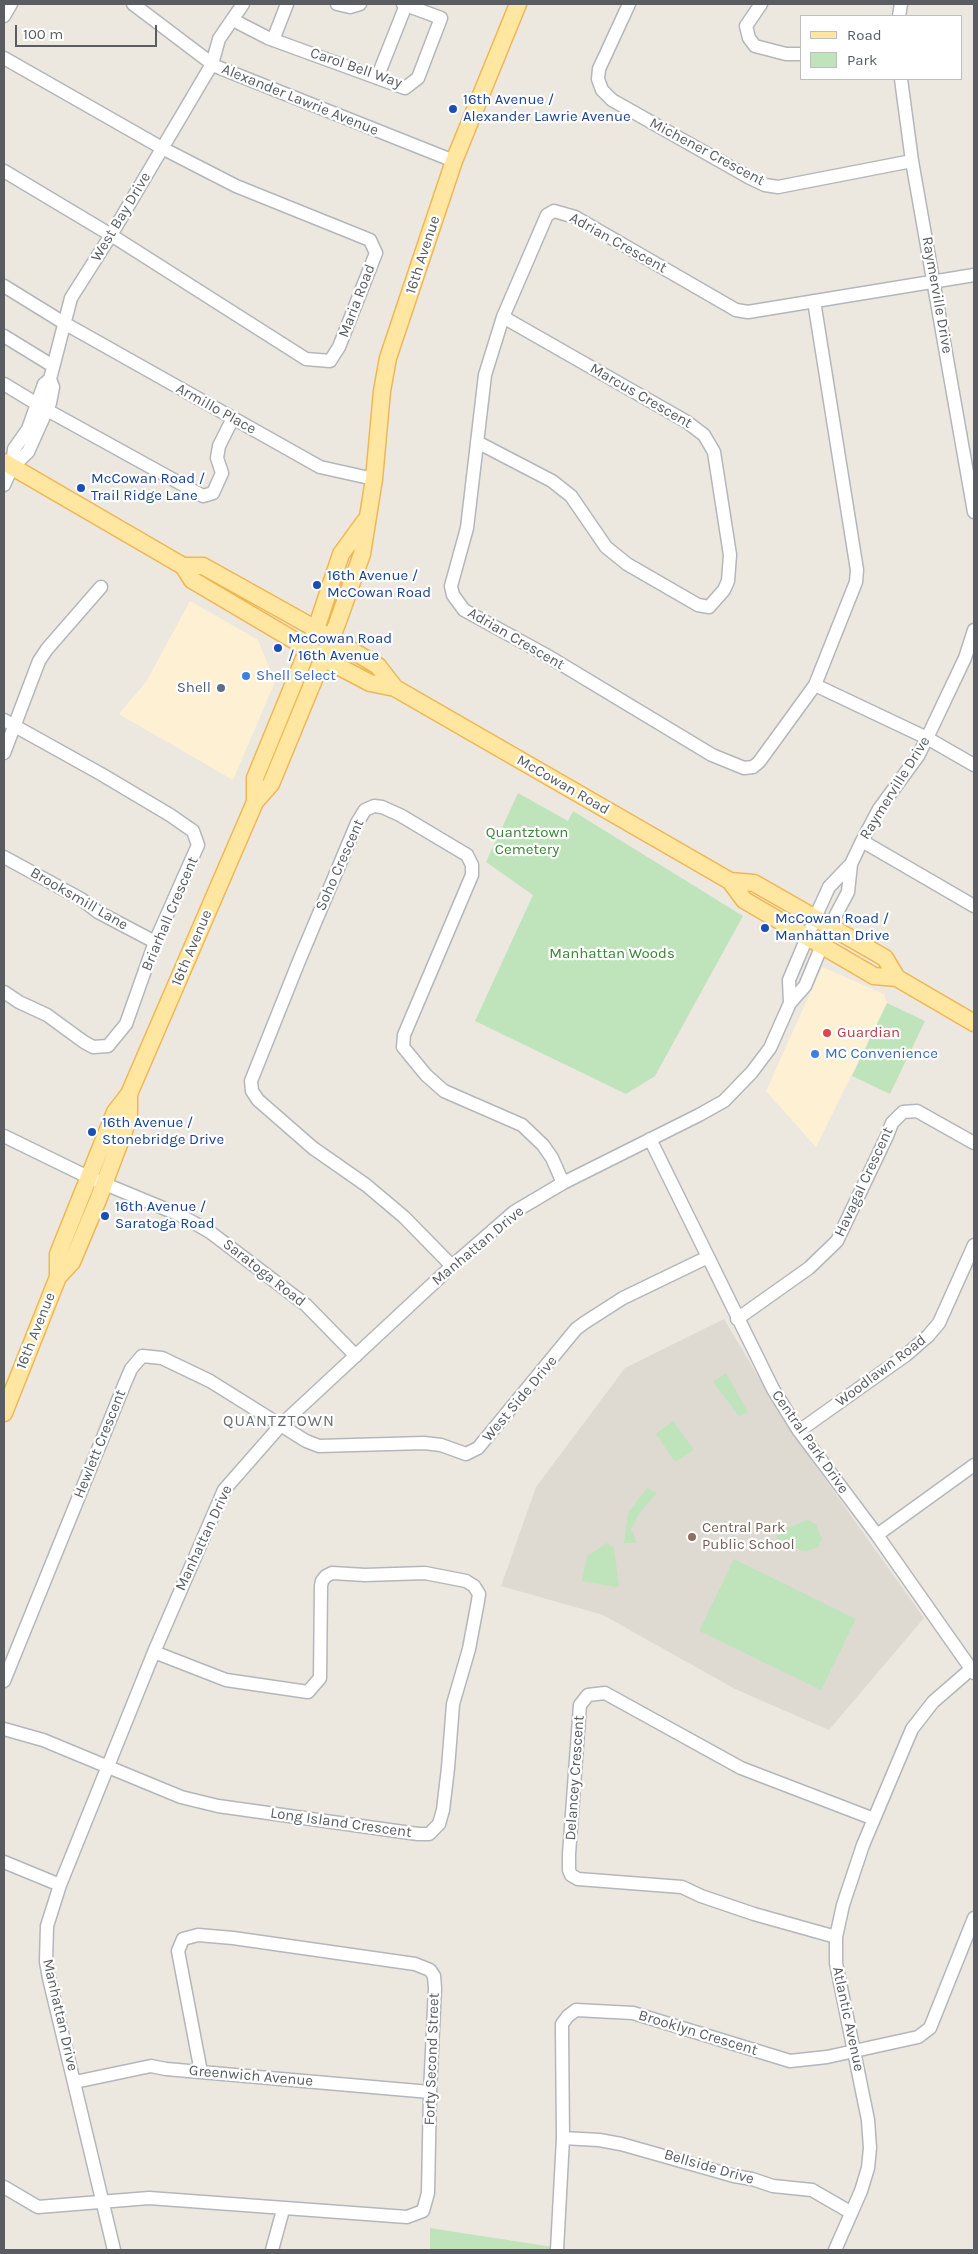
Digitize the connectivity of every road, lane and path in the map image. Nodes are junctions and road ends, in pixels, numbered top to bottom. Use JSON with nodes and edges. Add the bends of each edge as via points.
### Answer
{"nodes":[{"id":1,"x":11,"y":4,"type":"edge"},
{"id":2,"x":136,"y":4,"type":"edge"},
{"id":3,"x":243,"y":4,"type":"edge"},
{"id":4,"x":287,"y":4,"type":"edge"},
{"id":5,"x":336,"y":4,"type":"edge"},
{"id":6,"x":360,"y":4,"type":"edge"},
{"id":7,"x":405,"y":4,"type":"edge"},
{"id":8,"x":518,"y":4,"type":"edge"},
{"id":9,"x":629,"y":4,"type":"edge"},
{"id":10,"x":761,"y":4,"type":"edge"},
{"id":11,"x":4,"y":16,"type":"edge"},
{"id":12,"x":233,"y":20,"type":"junction"},
{"id":13,"x":273,"y":40,"type":"junction"},
{"id":14,"x":800,"y":54,"type":"edge"},
{"id":15,"x":4,"y":58,"type":"edge"},
{"id":16,"x":212,"y":64,"type":"junction"},
{"id":17,"x":377,"y":78,"type":"junction"},
{"id":18,"x":901,"y":80,"type":"edge"},
{"id":19,"x":162,"y":148,"type":"junction"},
{"id":20,"x":454,"y":161,"type":"junction"},
{"id":21,"x":912,"y":161,"type":"junction"},
{"id":22,"x":4,"y":171,"type":"edge"},
{"id":23,"x":111,"y":235,"type":"junction"},
{"id":24,"x":974,"y":275,"type":"edge"},
{"id":25,"x":935,"y":281,"type":"junction"},
{"id":26,"x":4,"y":286,"type":"edge"},
{"id":27,"x":814,"y":301,"type":"junction"},
{"id":28,"x":503,"y":317,"type":"junction"},
{"id":29,"x":64,"y":323,"type":"junction"},
{"id":30,"x":4,"y":336,"type":"edge"},
{"id":31,"x":52,"y":366,"type":"junction"},
{"id":32,"x":4,"y":384,"type":"edge"},
{"id":33,"x":42,"y":407,"type":"junction"},
{"id":34,"x":233,"y":418,"type":"junction"},
{"id":35,"x":477,"y":442,"type":"junction"},
{"id":36,"x":8,"y":464,"type":"edge"},
{"id":37,"x":374,"y":479,"type":"junction"},
{"id":38,"x":4,"y":485,"type":"edge"},
{"id":39,"x":974,"y":512,"type":"edge"},
{"id":40,"x":368,"y":517,"type":"junction"},
{"id":41,"x":184,"y":566,"type":"junction"},
{"id":42,"x":101,"y":587,"type":"dead end"},
{"id":43,"x":316,"y":629,"type":"junction"},
{"id":44,"x":974,"y":630,"type":"edge"},
{"id":45,"x":332,"y":638,"type":"junction"},
{"id":46,"x":308,"y":649,"type":"junction"},
{"id":47,"x":324,"y":658,"type":"junction"},
{"id":48,"x":815,"y":685,"type":"junction"},
{"id":49,"x":396,"y":688,"type":"junction"},
{"id":50,"x":9,"y":723,"type":"edge"},
{"id":51,"x":928,"y":738,"type":"junction"},
{"id":52,"x":4,"y":753,"type":"edge"},
{"id":53,"x":974,"y":765,"type":"edge"},
{"id":54,"x":255,"y":802,"type":"junction"},
{"id":55,"x":862,"y":841,"type":"junction"},
{"id":56,"x":4,"y":857,"type":"edge"},
{"id":57,"x":851,"y":864,"type":"junction"},
{"id":58,"x":730,"y":881,"type":"junction"},
{"id":59,"x":974,"y":906,"type":"edge"},
{"id":60,"x":822,"y":922,"type":"junction"},
{"id":61,"x":815,"y":941,"type":"junction"},
{"id":62,"x":155,"y":942,"type":"junction"},
{"id":63,"x":897,"y":978,"type":"junction"},
{"id":64,"x":4,"y":992,"type":"edge"},
{"id":65,"x":974,"y":1023,"type":"edge"},
{"id":66,"x":129,"y":1094,"type":"junction"},
{"id":67,"x":4,"y":1136,"type":"edge"},
{"id":68,"x":650,"y":1139,"type":"junction"},
{"id":69,"x":974,"y":1143,"type":"edge"},
{"id":70,"x":88,"y":1177,"type":"junction"},
{"id":71,"x":104,"y":1183,"type":"junction"},
{"id":72,"x":563,"y":1183,"type":"junction"},
{"id":73,"x":974,"y":1245,"type":"edge"},
{"id":74,"x":708,"y":1257,"type":"junction"},
{"id":75,"x":452,"y":1266,"type":"junction"},
{"id":76,"x":58,"y":1277,"type":"junction"},
{"id":77,"x":737,"y":1318,"type":"junction"},
{"id":78,"x":356,"y":1356,"type":"junction"},
{"id":79,"x":4,"y":1413,"type":"edge"},
{"id":80,"x":281,"y":1425,"type":"junction"},
{"id":81,"x":799,"y":1431,"type":"junction"},
{"id":82,"x":974,"y":1465,"type":"edge"},
{"id":83,"x":877,"y":1535,"type":"junction"},
{"id":84,"x":154,"y":1652,"type":"junction"},
{"id":85,"x":973,"y":1671,"type":"edge"},
{"id":86,"x":4,"y":1681,"type":"edge"},
{"id":87,"x":4,"y":1729,"type":"edge"},
{"id":88,"x":108,"y":1767,"type":"junction"},
{"id":89,"x":874,"y":1819,"type":"junction"},
{"id":90,"x":4,"y":1862,"type":"edge"},
{"id":91,"x":60,"y":1885,"type":"junction"},
{"id":92,"x":974,"y":1918,"type":"edge"},
{"id":93,"x":836,"y":1936,"type":"junction"},
{"id":94,"x":855,"y":2051,"type":"junction"},
{"id":95,"x":201,"y":2072,"type":"junction"},
{"id":96,"x":75,"y":2082,"type":"junction"},
{"id":97,"x":430,"y":2092,"type":"junction"},
{"id":98,"x":563,"y":2138,"type":"junction"},
{"id":99,"x":4,"y":2187,"type":"edge"},
{"id":100,"x":101,"y":2202,"type":"junction"},
{"id":101,"x":283,"y":2210,"type":"junction"},
{"id":102,"x":850,"y":2212,"type":"junction"},
{"id":103,"x":114,"y":2250,"type":"edge"},
{"id":104,"x":272,"y":2250,"type":"edge"},
{"id":105,"x":557,"y":2250,"type":"edge"},
{"id":106,"x":835,"y":2250,"type":"edge"}],
"edges":[{"from":1,"to":11,"type":"street"},
{"from":2,"to":16,"type":"street","name":"Alexander Lawrie Avenue"},
{"from":3,"to":12,"type":"street","name":"West Bay Drive"},
{"from":4,"to":13,"type":"street"},
{"from":5,"to":6,"type":"street","via":[[350,7]]},
{"from":7,"to":17,"type":"street"},
{"from":7,"to":17,"type":"street","name":"Carol Bell Way","via":[[441,18],[418,78],[405,88]]},
{"from":8,"to":20,"type":"main road","name":"16th Avenue"},
{"from":9,"to":21,"type":"street","name":"Michener Crescent","via":[[599,68],[602,90],[618,104],[742,173],[764,185],[778,187]]},
{"from":10,"to":14,"type":"street","via":[[746,26],[755,46]]},
{"from":12,"to":13,"type":"street","name":"Carol Bell Way"},
{"from":12,"to":16,"type":"street","name":"West Bay Drive","via":[[219,39]]},
{"from":13,"to":17,"type":"street","name":"Carol Bell Way"},
{"from":15,"to":19,"type":"street","name":"Maria Road"},
{"from":16,"to":19,"type":"street","name":"West Bay Drive"},
{"from":16,"to":20,"type":"street","name":"Alexander Lawrie Avenue"},
{"from":18,"to":21,"type":"street","name":"Raymerville Drive"},
{"from":19,"to":23,"type":"street","name":"West Bay Drive"},
{"from":19,"to":23,"type":"street","name":"Maria Road","via":[[236,186],[370,240],[376,253],[339,347],[330,360],[306,359]]},
{"from":20,"to":37,"type":"main road","name":"16th Avenue","via":[[388,358]]},
{"from":21,"to":25,"type":"street","name":"Raymerville Drive"},
{"from":22,"to":23,"type":"street","name":"Maria Road"},
{"from":23,"to":29,"type":"street","name":"West Bay Drive","via":[[71,298]]},
{"from":24,"to":25,"type":"street","name":"Adrian Crescent"},
{"from":25,"to":27,"type":"street","name":"Adrian Crescent"},
{"from":25,"to":39,"type":"street","name":"Raymerville Drive"},
{"from":26,"to":29,"type":"street","name":"Armillo Place"},
{"from":27,"to":28,"type":"street","name":"Adrian Crescent","via":[[748,312],[736,310],[582,222],[554,211],[546,215]]},
{"from":27,"to":48,"type":"street","name":"Adrian Crescent","via":[[857,570],[849,603]]},
{"from":28,"to":35,"type":"street","name":"Adrian Crescent","via":[[485,375]]},
{"from":28,"to":35,"type":"street","name":"Marcus Crescent","via":[[687,422],[704,435],[714,452],[730,555],[724,590],[709,607],[698,605],[627,564],[606,547],[571,496],[552,481]]},
{"from":29,"to":31,"type":"street","name":"West Bay Drive"},
{"from":29,"to":34,"type":"street","name":"Armillo Place"},
{"from":30,"to":31,"type":"street"},
{"from":31,"to":33,"type":"street","name":"West Bay Drive","via":[[50,379],[53,387]]},
{"from":32,"to":33,"type":"street"},
{"from":33,"to":34,"type":"street","via":[[203,496],[213,493],[222,474],[217,458],[219,446]]},
{"from":33,"to":36,"type":"street","name":"West Bay Drive","via":[[26,456]]},
{"from":34,"to":37,"type":"street","name":"Armillo Place","via":[[320,467]]},
{"from":35,"to":48,"type":"street","name":"Adrian Crescent","via":[[468,528],[451,586],[453,595],[464,610],[546,655],[712,755],[744,768],[753,767],[758,762]]},
{"from":36,"to":38,"type":"street"},
{"from":36,"to":41,"type":"main road","name":"McCowan Road"},
{"from":37,"to":40,"type":"main road","name":"16th Avenue"},
{"from":40,"to":43,"type":"main road","name":"16th Avenue","via":[[341,554]]},
{"from":40,"to":45,"type":"main road","name":"16th Avenue","via":[[362,554]]},
{"from":41,"to":43,"type":"main road","name":"McCowan Road","via":[[203,566]]},
{"from":41,"to":46,"type":"main road","name":"McCowan Road","via":[[192,580]]},
{"from":42,"to":50,"type":"street","via":[[47,648]]},
{"from":43,"to":45,"type":"main road","name":"McCowan Road"},
{"from":43,"to":46,"type":"main road","name":"16th Avenue"},
{"from":44,"to":51,"type":"street","name":"Raymerville Drive","via":[[966,658]]},
{"from":45,"to":47,"type":"main road","name":"16th Avenue"},
{"from":45,"to":49,"type":"main road","name":"McCowan Road","via":[[378,666]]},
{"from":46,"to":47,"type":"main road","name":"McCowan Road"},
{"from":46,"to":54,"type":"main road","name":"16th Avenue","via":[[255,778]]},
{"from":47,"to":49,"type":"main road","name":"McCowan Road","via":[[370,683]]},
{"from":47,"to":54,"type":"main road","name":"16th Avenue","via":[[271,784]]},
{"from":48,"to":51,"type":"street"},
{"from":49,"to":58,"type":"main road","name":"McCowan Road"},
{"from":50,"to":52,"type":"street"},
{"from":50,"to":62,"type":"street","name":"Briarhall Crescent","via":[[101,774],[193,831],[198,845],[196,854]]},
{"from":51,"to":53,"type":"street"},
{"from":51,"to":55,"type":"street","name":"Raymerville Drive","via":[[879,809]]},
{"from":54,"to":66,"type":"main road","name":"16th Avenue"},
{"from":55,"to":57,"type":"street","name":"Raymerville Drive"},
{"from":55,"to":59,"type":"street"},
{"from":56,"to":62,"type":"street","name":"Brooksmill Lane"},
{"from":57,"to":60,"type":"street","name":"Raymerville Drive","via":[[829,887]]},
{"from":57,"to":60,"type":"street","name":"Raymerville Drive","via":[[848,892]]},
{"from":58,"to":60,"type":"main road","name":"McCowan Road","via":[[754,883]]},
{"from":58,"to":61,"type":"main road","name":"McCowan Road","via":[[744,900]]},
{"from":60,"to":61,"type":"street","name":"Manhattan Drive"},
{"from":60,"to":63,"type":"main road","name":"McCowan Road","via":[[884,958]]},
{"from":61,"to":63,"type":"main road","name":"McCowan Road","via":[[874,976]]},
{"from":61,"to":68,"type":"street","name":"Manhattan Drive","via":[[789,980],[790,1003],[770,1048],[739,1087],[724,1101]]},
{"from":62,"to":64,"type":"street","name":"Briarhall Crescent","via":[[126,1024],[108,1046],[93,1047]]},
{"from":63,"to":65,"type":"main road","name":"McCowan Road"},
{"from":66,"to":70,"type":"main road","name":"16th Avenue","via":[[115,1112]]},
{"from":66,"to":71,"type":"main road","name":"16th Avenue","via":[[129,1118]]},
{"from":67,"to":70,"type":"street","name":"Saratoga Road"},
{"from":68,"to":72,"type":"street","name":"Manhattan Drive"},
{"from":68,"to":74,"type":"street","name":"Central Park Drive"},
{"from":69,"to":77,"type":"street","name":"Havagal Crescent","via":[[917,1111],[903,1112],[892,1123],[837,1241],[809,1268]]},
{"from":70,"to":71,"type":"street","name":"Saratoga Road"},
{"from":70,"to":76,"type":"main road","name":"16th Avenue","via":[[58,1254]]},
{"from":71,"to":76,"type":"main road","name":"16th Avenue","via":[[72,1262]]},
{"from":71,"to":78,"type":"street","name":"Saratoga Road","via":[[180,1215],[210,1232],[306,1305]]},
{"from":72,"to":75,"type":"street","name":"Manhattan Drive","via":[[514,1212]]},
{"from":72,"to":75,"type":"street","name":"Soho Crescent","via":[[543,1145],[522,1125],[444,1091],[403,1047],[404,1035],[472,875],[472,865],[467,855],[400,815],[382,807],[365,810],[299,961],[251,1081],[252,1090],[258,1100],[313,1148],[366,1185],[404,1217]]},
{"from":73,"to":81,"type":"street","name":"Woodlawn Road","via":[[939,1323],[928,1336]]},
{"from":74,"to":77,"type":"street","name":"Central Park Drive"},
{"from":74,"to":80,"type":"street","name":"West Side Drive","via":[[623,1298],[576,1329],[478,1448],[466,1454],[424,1443],[319,1446]]},
{"from":75,"to":78,"type":"street","name":"Manhattan Drive"},
{"from":76,"to":79,"type":"main road","name":"16th Avenue"},
{"from":77,"to":81,"type":"street","name":"Central Park Drive","via":[[773,1389]]},
{"from":78,"to":80,"type":"street","name":"Manhattan Drive"},
{"from":80,"to":84,"type":"street","name":"Manhattan Drive","via":[[224,1490]]},
{"from":80,"to":86,"type":"street","name":"Hewlett Crescent","via":[[210,1381],[162,1358],[142,1356],[125,1382]]},
{"from":81,"to":83,"type":"street","name":"Central Park Drive"},
{"from":82,"to":83,"type":"street"},
{"from":83,"to":85,"type":"street","name":"Central Park Drive"},
{"from":84,"to":88,"type":"street","name":"Manhattan Drive"},
{"from":84,"to":88,"type":"street","name":"Long Island Crescent","via":[[226,1680],[308,1692],[320,1678],[321,1586],[326,1576],[437,1574],[466,1581],[479,1594],[469,1649],[453,1704],[443,1810],[439,1824],[430,1834],[218,1806],[181,1797]]},
{"from":85,"to":89,"type":"street","name":"Atlantic Avenue","via":[[933,1702],[912,1729]]},
{"from":87,"to":88,"type":"street","via":[[43,1740]]},
{"from":88,"to":91,"type":"street","name":"Manhattan Drive"},
{"from":89,"to":93,"type":"street","name":"Atlantic Avenue","via":[[848,1886]]},
{"from":89,"to":93,"type":"street","name":"Delancey Crescent","via":[[741,1768],[605,1692],[588,1695],[580,1705],[569,1854],[572,1875],[578,1879],[682,1887],[754,1914]]},
{"from":90,"to":91,"type":"street"},
{"from":91,"to":96,"type":"street","name":"Manhattan Drive","via":[[47,1926],[46,1962]]},
{"from":92,"to":94,"type":"street","name":"Brooklyn Crescent","via":[[925,2034]]},
{"from":93,"to":94,"type":"street","name":"Atlantic Avenue","via":[[838,1980]]},
{"from":94,"to":98,"type":"street","name":"Brooklyn Crescent","via":[[790,2061],[633,2012],[576,2010],[562,2024]]},
{"from":94,"to":102,"type":"street","name":"Atlantic Avenue","via":[[870,2148],[861,2191]]},
{"from":95,"to":96,"type":"street","name":"Greenwich Avenue","via":[[151,2066]]},
{"from":95,"to":97,"type":"street","name":"Greenwich Avenue"},
{"from":95,"to":97,"type":"street","name":"Forty Second Street","via":[[178,1951],[183,1939],[198,1935],[415,1964],[430,1970],[435,1988]]},
{"from":96,"to":100,"type":"street","name":"Manhattan Drive"},
{"from":97,"to":101,"type":"street","name":"Forty Second Street","via":[[428,2193],[423,2211],[407,2217]]},
{"from":98,"to":102,"type":"street","name":"Bellside Drive","via":[[628,2145],[773,2186],[812,2190]]},
{"from":98,"to":105,"type":"street","name":"Brooklyn Crescent"},
{"from":99,"to":100,"type":"street","name":"Forty Second Street","via":[[38,2207]]},
{"from":100,"to":101,"type":"street","name":"Forty Second Street","via":[[149,2198]]},
{"from":100,"to":103,"type":"street","name":"Manhattan Drive"},
{"from":101,"to":104,"type":"street"},
{"from":102,"to":106,"type":"street","name":"Atlantic Avenue"}]}
